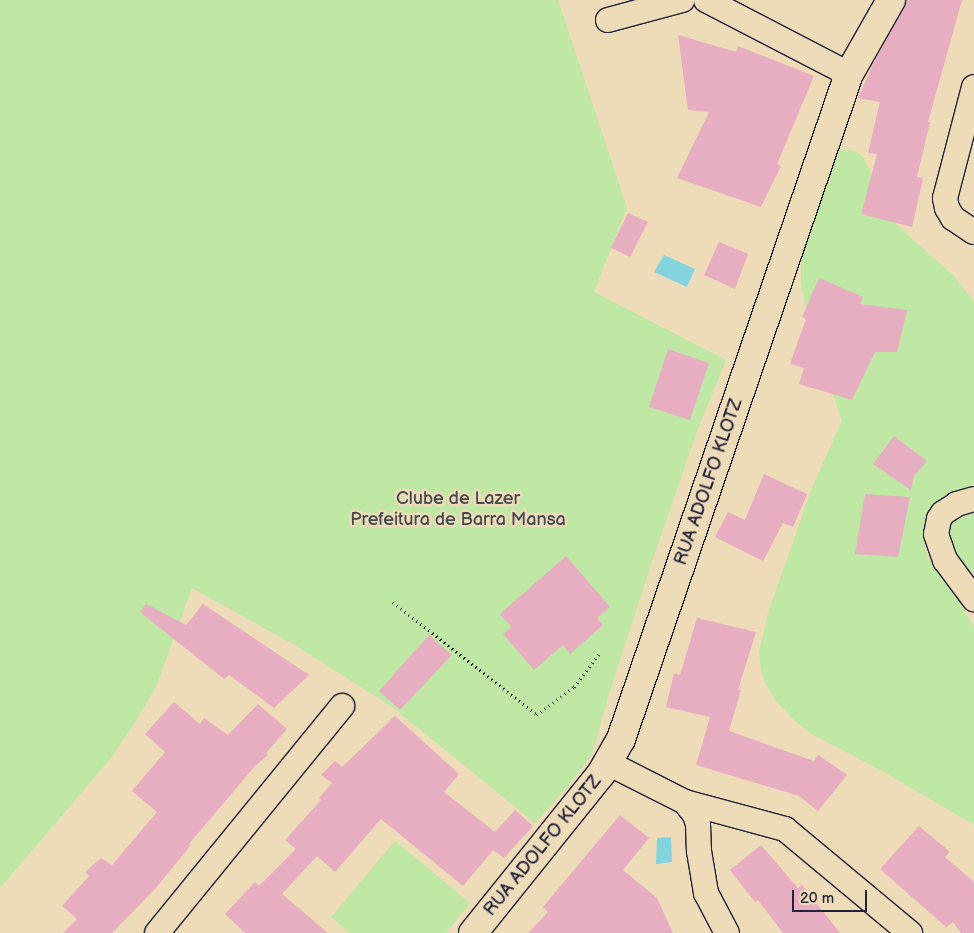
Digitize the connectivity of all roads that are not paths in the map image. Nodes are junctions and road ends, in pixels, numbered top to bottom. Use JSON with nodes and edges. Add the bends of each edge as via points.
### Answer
{"nodes":[{"id":1,"x":682,"y":0,"type":"edge"},
{"id":2,"x":706,"y":0,"type":"edge"},
{"id":3,"x":891,"y":0,"type":"edge"},
{"id":4,"x":608,"y":20,"type":"dead end"},
{"id":5,"x":849,"y":74,"type":"junction"},
{"id":6,"x":974,"y":87,"type":"edge"},
{"id":7,"x":974,"y":232,"type":"edge"},
{"id":8,"x":974,"y":499,"type":"edge"},
{"id":9,"x":974,"y":599,"type":"edge"},
{"id":10,"x":342,"y":706,"type":"dead end"},
{"id":11,"x":608,"y":763,"type":"junction"},
{"id":12,"x":685,"y":802,"type":"junction"},
{"id":13,"x":740,"y":816,"type":"junction"},
{"id":14,"x":699,"y":851,"type":"junction"},
{"id":15,"x":157,"y":933,"type":"edge"},
{"id":16,"x":473,"y":933,"type":"edge"},
{"id":17,"x":727,"y":933,"type":"edge"},
{"id":18,"x":910,"y":933,"type":"edge"}],
"edges":[{"from":1,"to":4,"type":"street"},
{"from":2,"to":5,"type":"street"},
{"from":3,"to":5,"type":"street","name":"RUA ADOLFO KLOTZ"},
{"from":5,"to":11,"type":"street","name":"RUA ADOLFO KLOTZ","via":[[621,739]]},
{"from":6,"to":7,"type":"street","via":[[945,198],[954,218]]},
{"from":8,"to":9,"type":"street","via":[[943,513],[936,534],[945,560]]},
{"from":10,"to":15,"type":"street"},
{"from":11,"to":12,"type":"street"},
{"from":11,"to":16,"type":"street","name":"RUA ADOLFO KLOTZ"},
{"from":12,"to":13,"type":"street"},
{"from":12,"to":14,"type":"street","via":[[697,820]]},
{"from":13,"to":14,"type":"street","via":[[714,822],[702,835]]},
{"from":13,"to":18,"type":"street","via":[[785,829]]},
{"from":14,"to":17,"type":"street","via":[[706,893]]}]}
